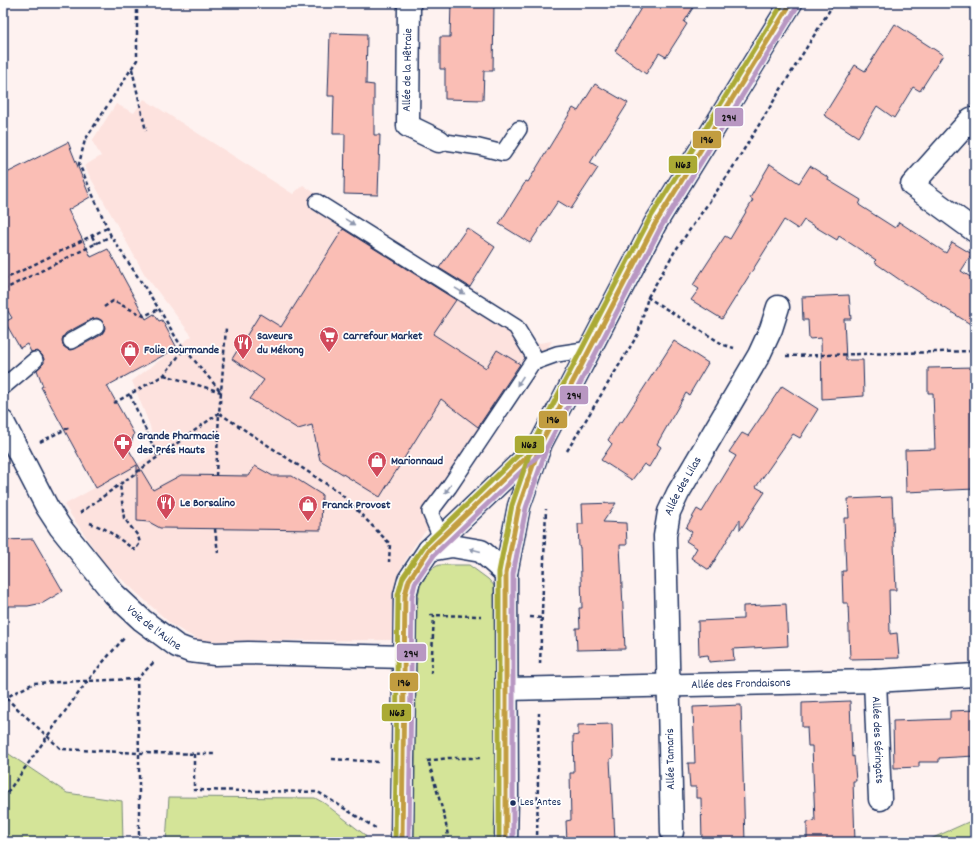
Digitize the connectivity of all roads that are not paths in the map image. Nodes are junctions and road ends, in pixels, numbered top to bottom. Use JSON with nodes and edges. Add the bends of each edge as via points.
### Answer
{"nodes":[{"id":1,"x":409,"y":3,"type":"edge"},
{"id":2,"x":791,"y":3,"type":"edge"},
{"id":3,"x":971,"y":119,"type":"dead end"},
{"id":4,"x":518,"y":129,"type":"dead end"},
{"id":5,"x":439,"y":142,"type":"joint"},
{"id":6,"x":317,"y":202,"type":"dead end"},
{"id":7,"x":975,"y":231,"type":"edge"},
{"id":8,"x":778,"y":307,"type":"dead end"},
{"id":9,"x":96,"y":327,"type":"dead end"},
{"id":10,"x":71,"y":341,"type":"dead end"},
{"id":11,"x":590,"y":349,"type":"junction"},
{"id":12,"x":34,"y":360,"type":"dead end"},
{"id":13,"x":537,"y":361,"type":"junction"},
{"id":14,"x":3,"y":387,"type":"edge"},
{"id":15,"x":3,"y":422,"type":"edge"},
{"id":16,"x":541,"y":443,"type":"junction"},
{"id":17,"x":435,"y":544,"type":"junction"},
{"id":18,"x":506,"y":574,"type":"junction"},
{"id":19,"x":405,"y":657,"type":"junction"},
{"id":20,"x":975,"y":675,"type":"edge"},
{"id":21,"x":875,"y":681,"type":"junction"},
{"id":22,"x":669,"y":686,"type":"junction"},
{"id":23,"x":507,"y":689,"type":"junction"},
{"id":24,"x":880,"y":799,"type":"dead end"},
{"id":25,"x":672,"y":832,"type":"dead end"},
{"id":26,"x":402,"y":842,"type":"edge"},
{"id":27,"x":506,"y":842,"type":"edge"}],
"edges":[{"from":1,"to":5,"type":"street","name":"Allée de la Hêtraie","via":[[408,126]]},
{"from":2,"to":11,"type":"street","via":[[655,224]]},
{"from":3,"to":7,"type":"street","via":[[912,185]]},
{"from":4,"to":5,"type":"lane","via":[[503,153]]},
{"from":6,"to":13,"type":"lane","one_way":true,"via":[[516,327]]},
{"from":8,"to":22,"type":"street","name":"Allée des Lilas","via":[[759,355],[669,512],[665,536]]},
{"from":9,"to":10,"type":"lane"},
{"from":11,"to":13,"type":"lane","via":[[557,354]]},
{"from":11,"to":16,"type":"street"},
{"from":12,"to":14,"type":"lane"},
{"from":13,"to":17,"type":"lane","one_way":true,"via":[[532,363],[430,512]]},
{"from":15,"to":19,"type":"street","name":"Voie de l'Aulne","via":[[46,507],[60,527],[114,594],[142,620],[177,646],[190,651],[215,654]]},
{"from":16,"to":17,"type":"street"},
{"from":16,"to":18,"type":"street","via":[[519,506]]},
{"from":18,"to":17,"type":"street","one_way":true,"via":[[481,551]]},
{"from":17,"to":19,"type":"street","via":[[409,580],[405,595]]},
{"from":18,"to":23,"type":"street"},
{"from":19,"to":26,"type":"street"},
{"from":20,"to":21,"type":"street","name":"Allée des Frondaisons"},
{"from":21,"to":22,"type":"street","name":"Allée des Frondaisons"},
{"from":21,"to":24,"type":"street","name":"Allée des Séringats"},
{"from":22,"to":23,"type":"street","name":"Allée des Frondaisons"},
{"from":22,"to":25,"type":"street","name":"Allée Tamaris"},
{"from":23,"to":27,"type":"street"}]}
